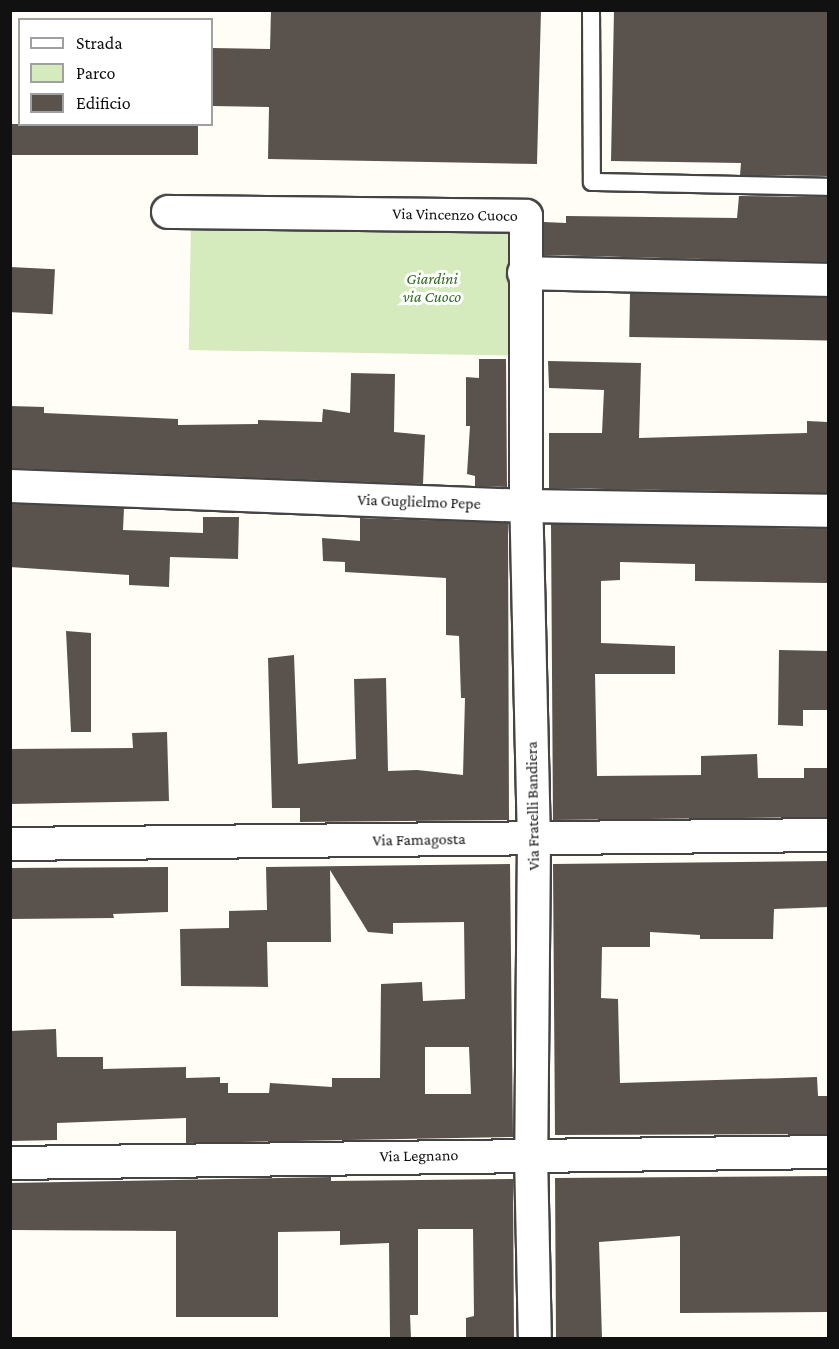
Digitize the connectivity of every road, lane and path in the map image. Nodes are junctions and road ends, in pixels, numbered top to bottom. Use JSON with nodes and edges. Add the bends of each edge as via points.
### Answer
{"nodes":[{"id":1,"x":591,"y":10,"type":"edge"},
{"id":2,"x":828,"y":188,"type":"edge"},
{"id":3,"x":168,"y":212,"type":"dead end"},
{"id":4,"x":524,"y":273,"type":"junction"},
{"id":5,"x":828,"y":280,"type":"edge"},
{"id":6,"x":10,"y":486,"type":"edge"},
{"id":7,"x":526,"y":506,"type":"junction"},
{"id":8,"x":828,"y":511,"type":"edge"},
{"id":9,"x":828,"y":835,"type":"edge"},
{"id":10,"x":534,"y":838,"type":"junction"},
{"id":11,"x":10,"y":844,"type":"edge"},
{"id":12,"x":828,"y":1152,"type":"edge"},
{"id":13,"x":531,"y":1154,"type":"junction"},
{"id":14,"x":10,"y":1162,"type":"edge"},
{"id":15,"x":535,"y":1338,"type":"edge"}],
"edges":[{"from":1,"to":2,"type":"lane","via":[[592,182]]},
{"from":3,"to":4,"type":"street","name":"Via Vincenzo Cuoco","via":[[525,216]]},
{"from":4,"to":5,"type":"street"},
{"from":4,"to":7,"type":"street","name":"Via Fratelli Bandiera"},
{"from":6,"to":7,"type":"street","name":"Via Guglielmo Pepe"},
{"from":7,"to":8,"type":"street","name":"Via Guglielmo Pepe"},
{"from":7,"to":10,"type":"street","name":"Via Fratelli Bandiera"},
{"from":9,"to":10,"type":"street","name":"Via Famagosta"},
{"from":10,"to":11,"type":"street","name":"Via Famagosta"},
{"from":10,"to":13,"type":"street","name":"Via Fratelli Bandiera"},
{"from":12,"to":13,"type":"street","name":"Via Legnano"},
{"from":13,"to":14,"type":"street","name":"Via Legnano"},
{"from":13,"to":15,"type":"street","name":"Via Fratelli Bandiera"}]}
